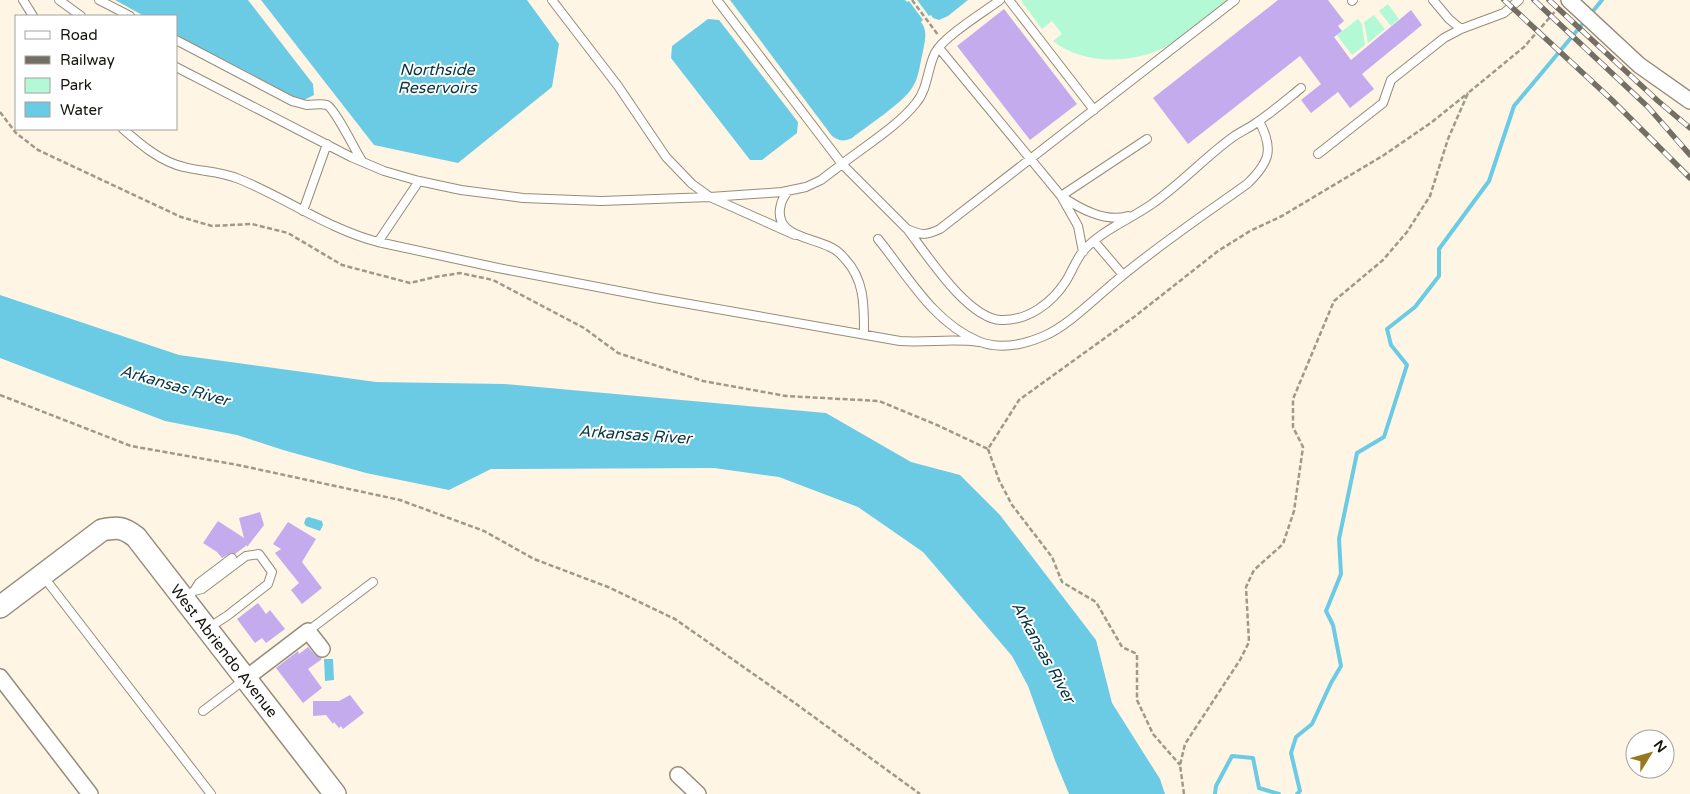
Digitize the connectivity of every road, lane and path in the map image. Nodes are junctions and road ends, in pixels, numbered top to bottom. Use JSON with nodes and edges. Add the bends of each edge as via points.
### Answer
{"nodes":[{"id":1,"x":23,"y":0,"type":"edge"},
{"id":2,"x":58,"y":0,"type":"edge"},
{"id":3,"x":98,"y":0,"type":"edge"},
{"id":4,"x":552,"y":0,"type":"edge"},
{"id":5,"x":717,"y":0,"type":"edge"},
{"id":6,"x":912,"y":0,"type":"edge"},
{"id":7,"x":1000,"y":0,"type":"edge"},
{"id":8,"x":1009,"y":0,"type":"edge"},
{"id":9,"x":1235,"y":0,"type":"edge"},
{"id":10,"x":1432,"y":0,"type":"edge"},
{"id":11,"x":1520,"y":0,"type":"edge"},
{"id":12,"x":1564,"y":3,"type":"edge"},
{"id":13,"x":32,"y":15,"type":"edge"},
{"id":14,"x":80,"y":15,"type":"edge"},
{"id":15,"x":128,"y":15,"type":"edge"},
{"id":16,"x":1461,"y":29,"type":"junction"},
{"id":17,"x":178,"y":41,"type":"edge"},
{"id":18,"x":941,"y":45,"type":"junction"},
{"id":19,"x":178,"y":68,"type":"edge"},
{"id":20,"x":1301,"y":88,"type":"dead end"},
{"id":21,"x":1468,"y":93,"type":"junction"},
{"id":22,"x":1690,"y":101,"type":"edge"},
{"id":23,"x":1094,"y":110,"type":"junction"},
{"id":24,"x":0,"y":112,"type":"edge"},
{"id":25,"x":1259,"y":121,"type":"junction"},
{"id":26,"x":124,"y":130,"type":"edge"},
{"id":27,"x":1147,"y":139,"type":"dead end"},
{"id":28,"x":327,"y":144,"type":"junction"},
{"id":29,"x":1318,"y":154,"type":"dead end"},
{"id":30,"x":1030,"y":159,"type":"junction"},
{"id":31,"x":362,"y":162,"type":"junction"},
{"id":32,"x":842,"y":164,"type":"junction"},
{"id":33,"x":419,"y":181,"type":"junction"},
{"id":34,"x":788,"y":191,"type":"junction"},
{"id":35,"x":710,"y":196,"type":"junction"},
{"id":36,"x":1061,"y":196,"type":"junction"},
{"id":37,"x":303,"y":210,"type":"junction"},
{"id":38,"x":1137,"y":213,"type":"junction"},
{"id":39,"x":906,"y":229,"type":"junction"},
{"id":40,"x":794,"y":235,"type":"junction"},
{"id":41,"x":878,"y":240,"type":"dead end"},
{"id":42,"x":1094,"y":241,"type":"junction"},
{"id":43,"x":378,"y":242,"type":"junction"},
{"id":44,"x":1083,"y":252,"type":"junction"},
{"id":45,"x":1123,"y":275,"type":"junction"},
{"id":46,"x":864,"y":334,"type":"junction"},
{"id":47,"x":979,"y":342,"type":"junction"},
{"id":48,"x":0,"y":395,"type":"edge"},
{"id":49,"x":988,"y":449,"type":"junction"},
{"id":50,"x":232,"y":558,"type":"dead end"},
{"id":51,"x":42,"y":575,"type":"junction"},
{"id":52,"x":373,"y":582,"type":"dead end"},
{"id":53,"x":189,"y":595,"type":"junction"},
{"id":54,"x":0,"y":608,"type":"edge"},
{"id":55,"x":206,"y":629,"type":"junction"},
{"id":56,"x":308,"y":631,"type":"junction"},
{"id":57,"x":322,"y":650,"type":"dead end"},
{"id":58,"x":0,"y":677,"type":"edge"},
{"id":59,"x":245,"y":679,"type":"junction"},
{"id":60,"x":203,"y":711,"type":"dead end"},
{"id":61,"x":1180,"y":765,"type":"junction"},
{"id":62,"x":678,"y":775,"type":"dead end"},
{"id":63,"x":90,"y":794,"type":"edge"},
{"id":64,"x":210,"y":794,"type":"edge"},
{"id":65,"x":335,"y":794,"type":"edge"},
{"id":66,"x":698,"y":794,"type":"edge"},
{"id":67,"x":920,"y":794,"type":"edge"},
{"id":68,"x":1184,"y":794,"type":"edge"}],
"edges":[{"from":1,"to":13,"type":"lane"},
{"from":2,"to":14,"type":"lane"},
{"from":3,"to":15,"type":"lane"},
{"from":4,"to":35,"type":"lane","via":[[618,86],[666,157],[692,184]]},
{"from":5,"to":32,"type":"lane"},
{"from":6,"to":18,"type":"path"},
{"from":7,"to":18,"type":"lane"},
{"from":8,"to":23,"type":"lane"},
{"from":9,"to":23,"type":"lane"},
{"from":10,"to":16,"type":"lane"},
{"from":11,"to":16,"type":"lane","via":[[1504,13]]},
{"from":12,"to":21,"type":"path","via":[[1524,47]]},
{"from":12,"to":22,"type":"street","via":[[1639,65]]},
{"from":16,"to":29,"type":"lane","via":[[1444,38],[1391,80],[1383,103]]},
{"from":17,"to":31,"type":"lane","via":[[292,101],[328,106],[337,115]]},
{"from":18,"to":30,"type":"lane"},
{"from":18,"to":32,"type":"lane","via":[[935,53],[918,102]]},
{"from":19,"to":28,"type":"lane"},
{"from":20,"to":25,"type":"lane"},
{"from":21,"to":49,"type":"path","via":[[1384,155],[1218,250],[1134,317],[1019,400]]},
{"from":21,"to":61,"type":"path","via":[[1448,139],[1430,196],[1407,232],[1383,260],[1334,301],[1293,399],[1293,427],[1303,447],[1294,511],[1284,544],[1254,570],[1246,588],[1249,642],[1185,744]]},
{"from":23,"to":30,"type":"lane"},
{"from":24,"to":49,"type":"path","via":[[16,132],[38,150],[181,217],[212,226],[252,224],[288,233],[342,265],[410,283],[460,273],[493,280],[584,328],[618,354],[703,381],[777,394],[879,400]]},
{"from":25,"to":38,"type":"lane","via":[[1234,136],[1185,179]]},
{"from":25,"to":45,"type":"lane","via":[[1269,146],[1261,171]]},
{"from":26,"to":37,"type":"lane","via":[[167,161],[220,172]]},
{"from":27,"to":36,"type":"lane"},
{"from":28,"to":31,"type":"lane"},
{"from":28,"to":37,"type":"lane"},
{"from":30,"to":36,"type":"lane"},
{"from":30,"to":39,"type":"lane","via":[[940,229],[929,234]]},
{"from":31,"to":33,"type":"lane"},
{"from":32,"to":34,"type":"lane","via":[[821,180]]},
{"from":32,"to":39,"type":"lane"},
{"from":33,"to":35,"type":"lane","via":[[523,198],[601,201]]},
{"from":33,"to":43,"type":"lane"},
{"from":34,"to":35,"type":"lane"},
{"from":34,"to":40,"type":"lane","via":[[780,204],[780,214],[782,222]]},
{"from":35,"to":40,"type":"lane"},
{"from":36,"to":38,"type":"lane","via":[[1077,206],[1109,217]]},
{"from":36,"to":44,"type":"lane","via":[[1078,226]]},
{"from":37,"to":43,"type":"lane","via":[[362,238]]},
{"from":38,"to":42,"type":"lane"},
{"from":39,"to":44,"type":"lane","via":[[957,293],[983,314],[999,320],[1028,315],[1053,298]]},
{"from":40,"to":46,"type":"lane","via":[[831,247],[854,271],[862,288]]},
{"from":41,"to":47,"type":"lane","via":[[936,313],[964,335]]},
{"from":42,"to":44,"type":"lane"},
{"from":42,"to":45,"type":"lane"},
{"from":43,"to":46,"type":"lane","via":[[645,296]]},
{"from":45,"to":47,"type":"lane","via":[[1046,335],[1009,346]]},
{"from":46,"to":47,"type":"lane","via":[[909,342]]},
{"from":48,"to":67,"type":"path","via":[[131,446],[400,500],[484,531],[534,560],[608,587],[675,619]]},
{"from":49,"to":61,"type":"path","via":[[1012,505],[1052,557],[1062,582],[1096,602],[1122,647],[1137,654],[1137,700],[1153,734]]},
{"from":50,"to":53,"type":"lane","via":[[199,583]]},
{"from":51,"to":53,"type":"street","name":"West Abriendo Avenue","via":[[102,530],[115,528],[136,537]]},
{"from":51,"to":54,"type":"street"},
{"from":51,"to":64,"type":"lane"},
{"from":52,"to":56,"type":"lane"},
{"from":53,"to":55,"type":"street","name":"West Abriendo Avenue"},
{"from":53,"to":55,"type":"lane","via":[[246,556],[259,554],[272,572],[268,584]]},
{"from":55,"to":59,"type":"street","name":"West Abriendo Avenue"},
{"from":56,"to":57,"type":"street"},
{"from":56,"to":59,"type":"street"},
{"from":58,"to":63,"type":"street"},
{"from":59,"to":60,"type":"lane"},
{"from":59,"to":65,"type":"street","name":"West Abriendo Avenue"},
{"from":61,"to":68,"type":"path"},
{"from":62,"to":66,"type":"street"}]}
